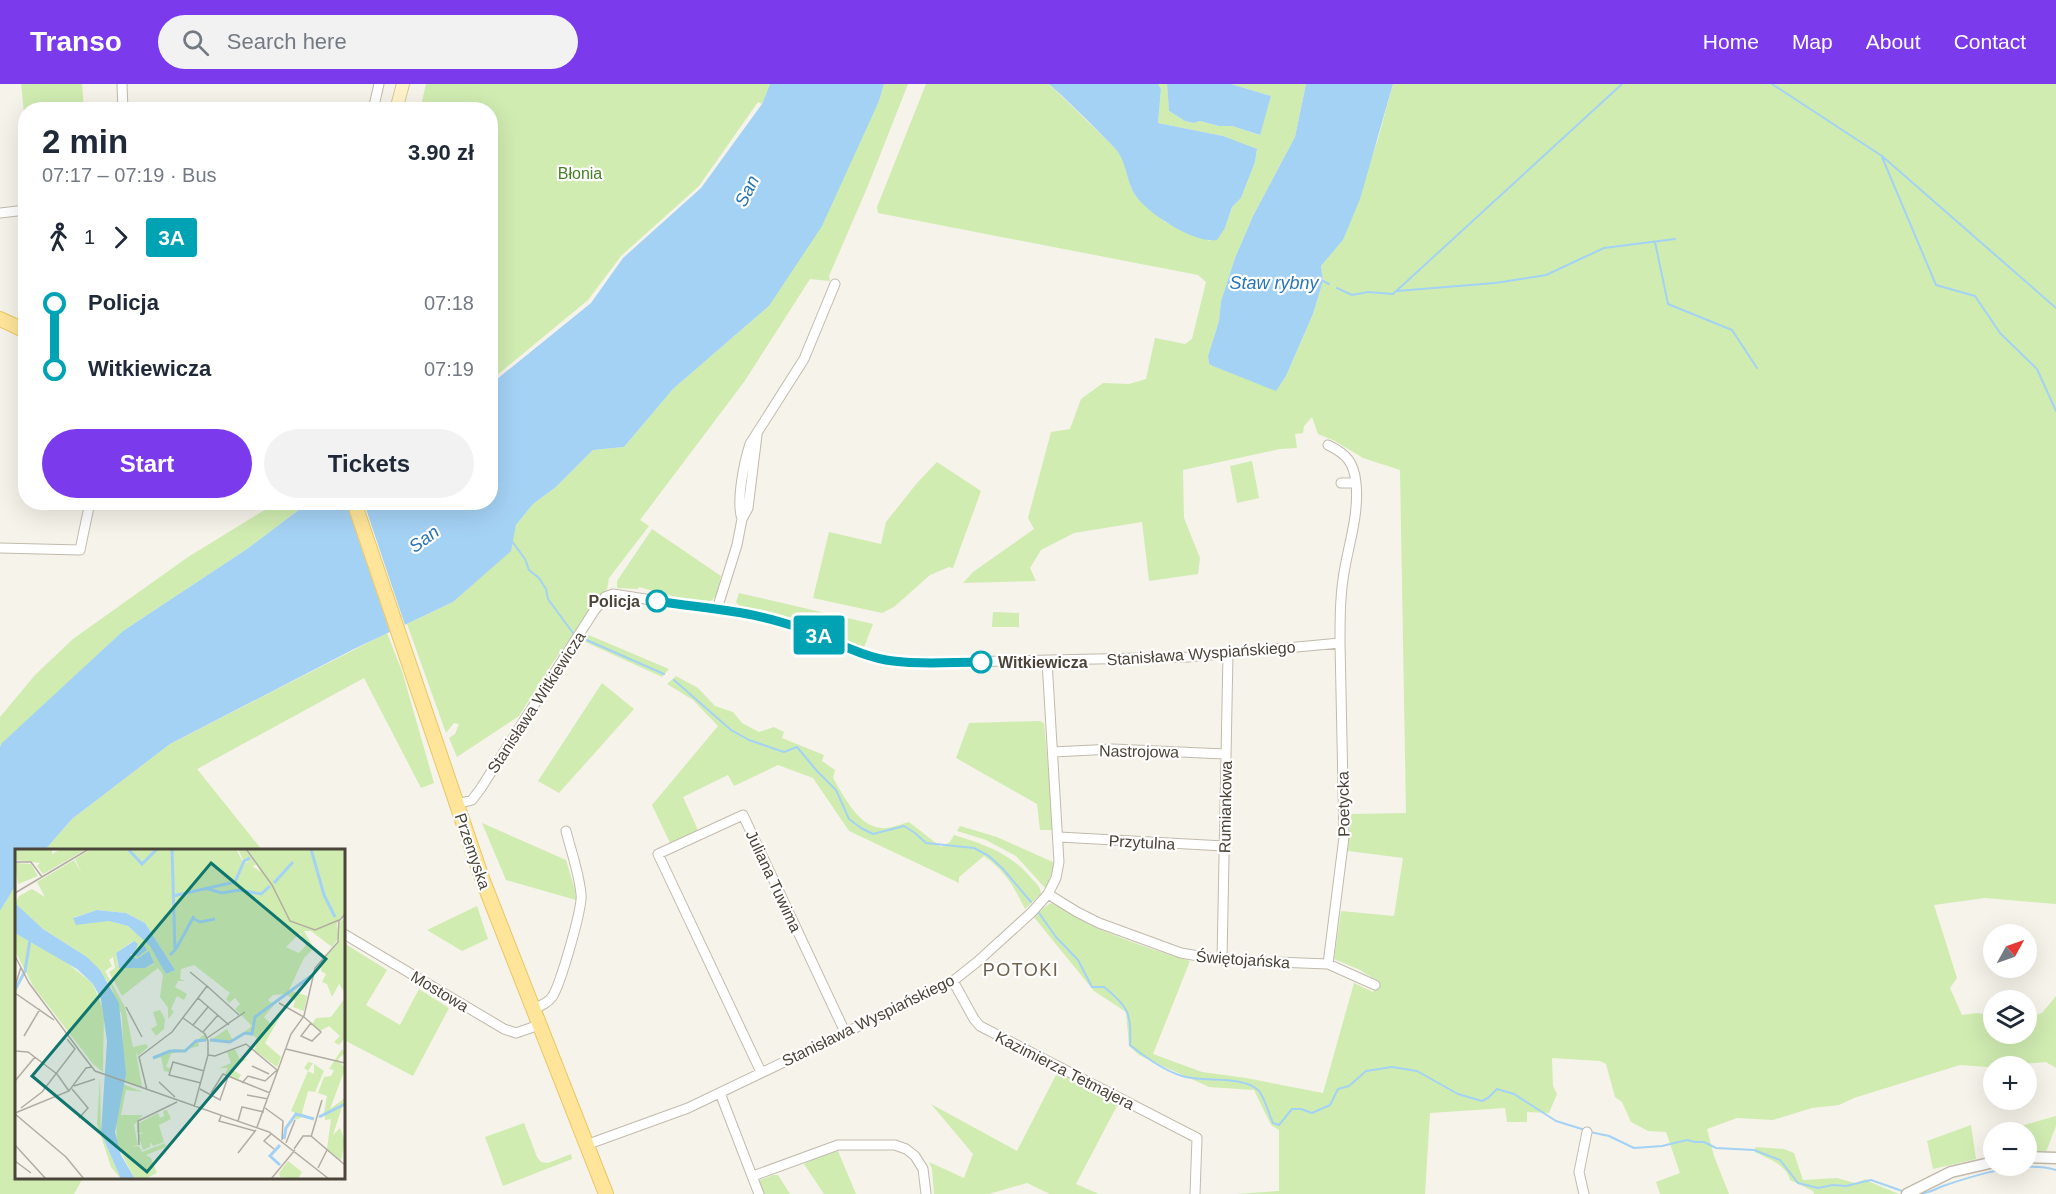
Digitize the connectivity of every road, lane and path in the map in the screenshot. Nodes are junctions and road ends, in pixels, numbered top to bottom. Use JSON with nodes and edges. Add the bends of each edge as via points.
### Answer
{"nodes":[{"id":1,"x":122,"y":84,"type":"edge"},
{"id":2,"x":379,"y":84,"type":"edge"},
{"id":3,"x":403,"y":84,"type":"edge"},
{"id":4,"x":123,"y":102,"type":"edge"},
{"id":5,"x":375,"y":102,"type":"edge"},
{"id":6,"x":398,"y":102,"type":"edge"},
{"id":7,"x":18,"y":211,"type":"edge"},
{"id":8,"x":0,"y":213,"type":"edge"},
{"id":9,"x":835,"y":284,"type":"dead end"},
{"id":10,"x":0,"y":319,"type":"edge"},
{"id":11,"x":18,"y":327,"type":"edge"},
{"id":12,"x":1328,"y":445,"type":"dead end"},
{"id":13,"x":1341,"y":483,"type":"dead end"},
{"id":14,"x":1356,"y":483,"type":"junction"},
{"id":15,"x":88,"y":510,"type":"edge"},
{"id":16,"x":357,"y":510,"type":"edge"},
{"id":17,"x":0,"y":548,"type":"edge"},
{"id":18,"x":717,"y":609,"type":"junction"},
{"id":19,"x":1340,"y":643,"type":"junction"},
{"id":20,"x":1228,"y":654,"type":"junction"},
{"id":21,"x":1047,"y":661,"type":"junction"},
{"id":22,"x":1053,"y":752,"type":"junction"},
{"id":23,"x":1226,"y":754,"type":"junction"},
{"id":24,"x":457,"y":804,"type":"junction"},
{"id":25,"x":566,"y":831,"type":"dead end"},
{"id":26,"x":1059,"y":837,"type":"junction"},
{"id":27,"x":1224,"y":846,"type":"junction"},
{"id":28,"x":1048,"y":894,"type":"junction"},
{"id":29,"x":345,"y":935,"type":"edge"},
{"id":30,"x":1222,"y":960,"type":"junction"},
{"id":31,"x":1328,"y":964,"type":"junction"},
{"id":32,"x":953,"y":981,"type":"junction"},
{"id":33,"x":1375,"y":985,"type":"dead end"},
{"id":34,"x":533,"y":1009,"type":"junction"},
{"id":35,"x":539,"y":1025,"type":"junction"},
{"id":36,"x":845,"y":1032,"type":"junction"},
{"id":37,"x":761,"y":1072,"type":"junction"},
{"id":38,"x":720,"y":1094,"type":"junction"},
{"id":39,"x":1587,"y":1132,"type":"dead end"},
{"id":40,"x":586,"y":1145,"type":"junction"},
{"id":41,"x":2037,"y":1157,"type":"edge"},
{"id":42,"x":2056,"y":1158,"type":"edge"},
{"id":43,"x":1983,"y":1165,"type":"edge"},
{"id":44,"x":753,"y":1176,"type":"junction"},
{"id":45,"x":606,"y":1194,"type":"edge"},
{"id":46,"x":759,"y":1194,"type":"edge"},
{"id":47,"x":926,"y":1194,"type":"edge"},
{"id":48,"x":1195,"y":1194,"type":"edge"},
{"id":49,"x":1584,"y":1194,"type":"edge"},
{"id":50,"x":1907,"y":1194,"type":"edge"}],
"edges":[{"from":1,"to":4,"type":"street"},
{"from":2,"to":5,"type":"street"},
{"from":3,"to":6,"type":"main road"},
{"from":7,"to":8,"type":"street"},
{"from":9,"to":18,"type":"street","via":[[804,359],[757,432],[748,508]]},
{"from":10,"to":11,"type":"main road"},
{"from":12,"to":14,"type":"street","via":[[1350,460]]},
{"from":13,"to":14,"type":"street"},
{"from":14,"to":19,"type":"street","via":[[1356,509],[1341,594]]},
{"from":15,"to":17,"type":"street","via":[[80,550]]},
{"from":16,"to":24,"type":"main road","name":"Przemyska"},
{"from":18,"to":21,"type":"street","name":"Stanisława Witkiewicza","via":[[785,623],[892,661]]},
{"from":18,"to":24,"type":"street","name":"Stanisława Witkiewicza","via":[[617,594],[605,597],[481,788],[472,800]]},
{"from":19,"to":20,"type":"street","name":"Stanisława Wyspiańskiego"},
{"from":19,"to":31,"type":"street","name":"Poetycka","via":[[1344,837]]},
{"from":20,"to":21,"type":"street","name":"Stanisława Wyspiańskiego"},
{"from":20,"to":23,"type":"street","name":"Rumiankowa"},
{"from":21,"to":22,"type":"street","name":"Stanisława Wyspiańskiego"},
{"from":22,"to":23,"type":"street","name":"Nastrojowa","via":[[1113,749]]},
{"from":22,"to":26,"type":"street","name":"Stanisława Wyspiańskiego"},
{"from":23,"to":27,"type":"street","name":"Rumiankowa"},
{"from":24,"to":34,"type":"main road","name":"Przemyska"},
{"from":25,"to":34,"type":"street","via":[[582,903],[556,991],[551,999]]},
{"from":26,"to":27,"type":"street","name":"Przytulna"},
{"from":26,"to":28,"type":"street","name":"Stanisława Wyspiańskiego","via":[[1056,878]]},
{"from":27,"to":30,"type":"street","name":"Rumiankowa"},
{"from":28,"to":30,"type":"street","name":"Świętojańska","via":[[1084,916],[1137,938],[1181,953]]},
{"from":28,"to":32,"type":"street","name":"Stanisława Wyspiańskiego"},
{"from":29,"to":35,"type":"street","name":"Mostowa","via":[[504,1029],[516,1033]]},
{"from":30,"to":31,"type":"street","name":"Świętojańska"},
{"from":31,"to":33,"type":"street","name":"Świętojańska"},
{"from":32,"to":36,"type":"street","name":"Stanisława Wyspiańskiego"},
{"from":32,"to":48,"type":"street","name":"Kazimierza Tetmajera","via":[[980,1026],[1197,1138]]},
{"from":34,"to":35,"type":"main road","name":"Przemyska"},
{"from":35,"to":40,"type":"main road","name":"Przemyska"},
{"from":36,"to":37,"type":"street","name":"Stanisława Wyspiańskiego"},
{"from":36,"to":37,"type":"street","name":"Juliana Tuwima","via":[[743,815],[658,854]]},
{"from":37,"to":38,"type":"street","name":"Stanisława Wyspiańskiego"},
{"from":38,"to":40,"type":"street","name":"Stanisława Wyspiańskiego"},
{"from":38,"to":44,"type":"street"},
{"from":39,"to":49,"type":"street","via":[[1579,1172]]},
{"from":40,"to":45,"type":"main road","name":"Przemyska"},
{"from":41,"to":42,"type":"street"},
{"from":43,"to":50,"type":"street","via":[[1951,1172]]},
{"from":44,"to":46,"type":"street"},
{"from":44,"to":47,"type":"street","via":[[838,1145],[895,1145],[915,1156],[923,1169]]}]}
